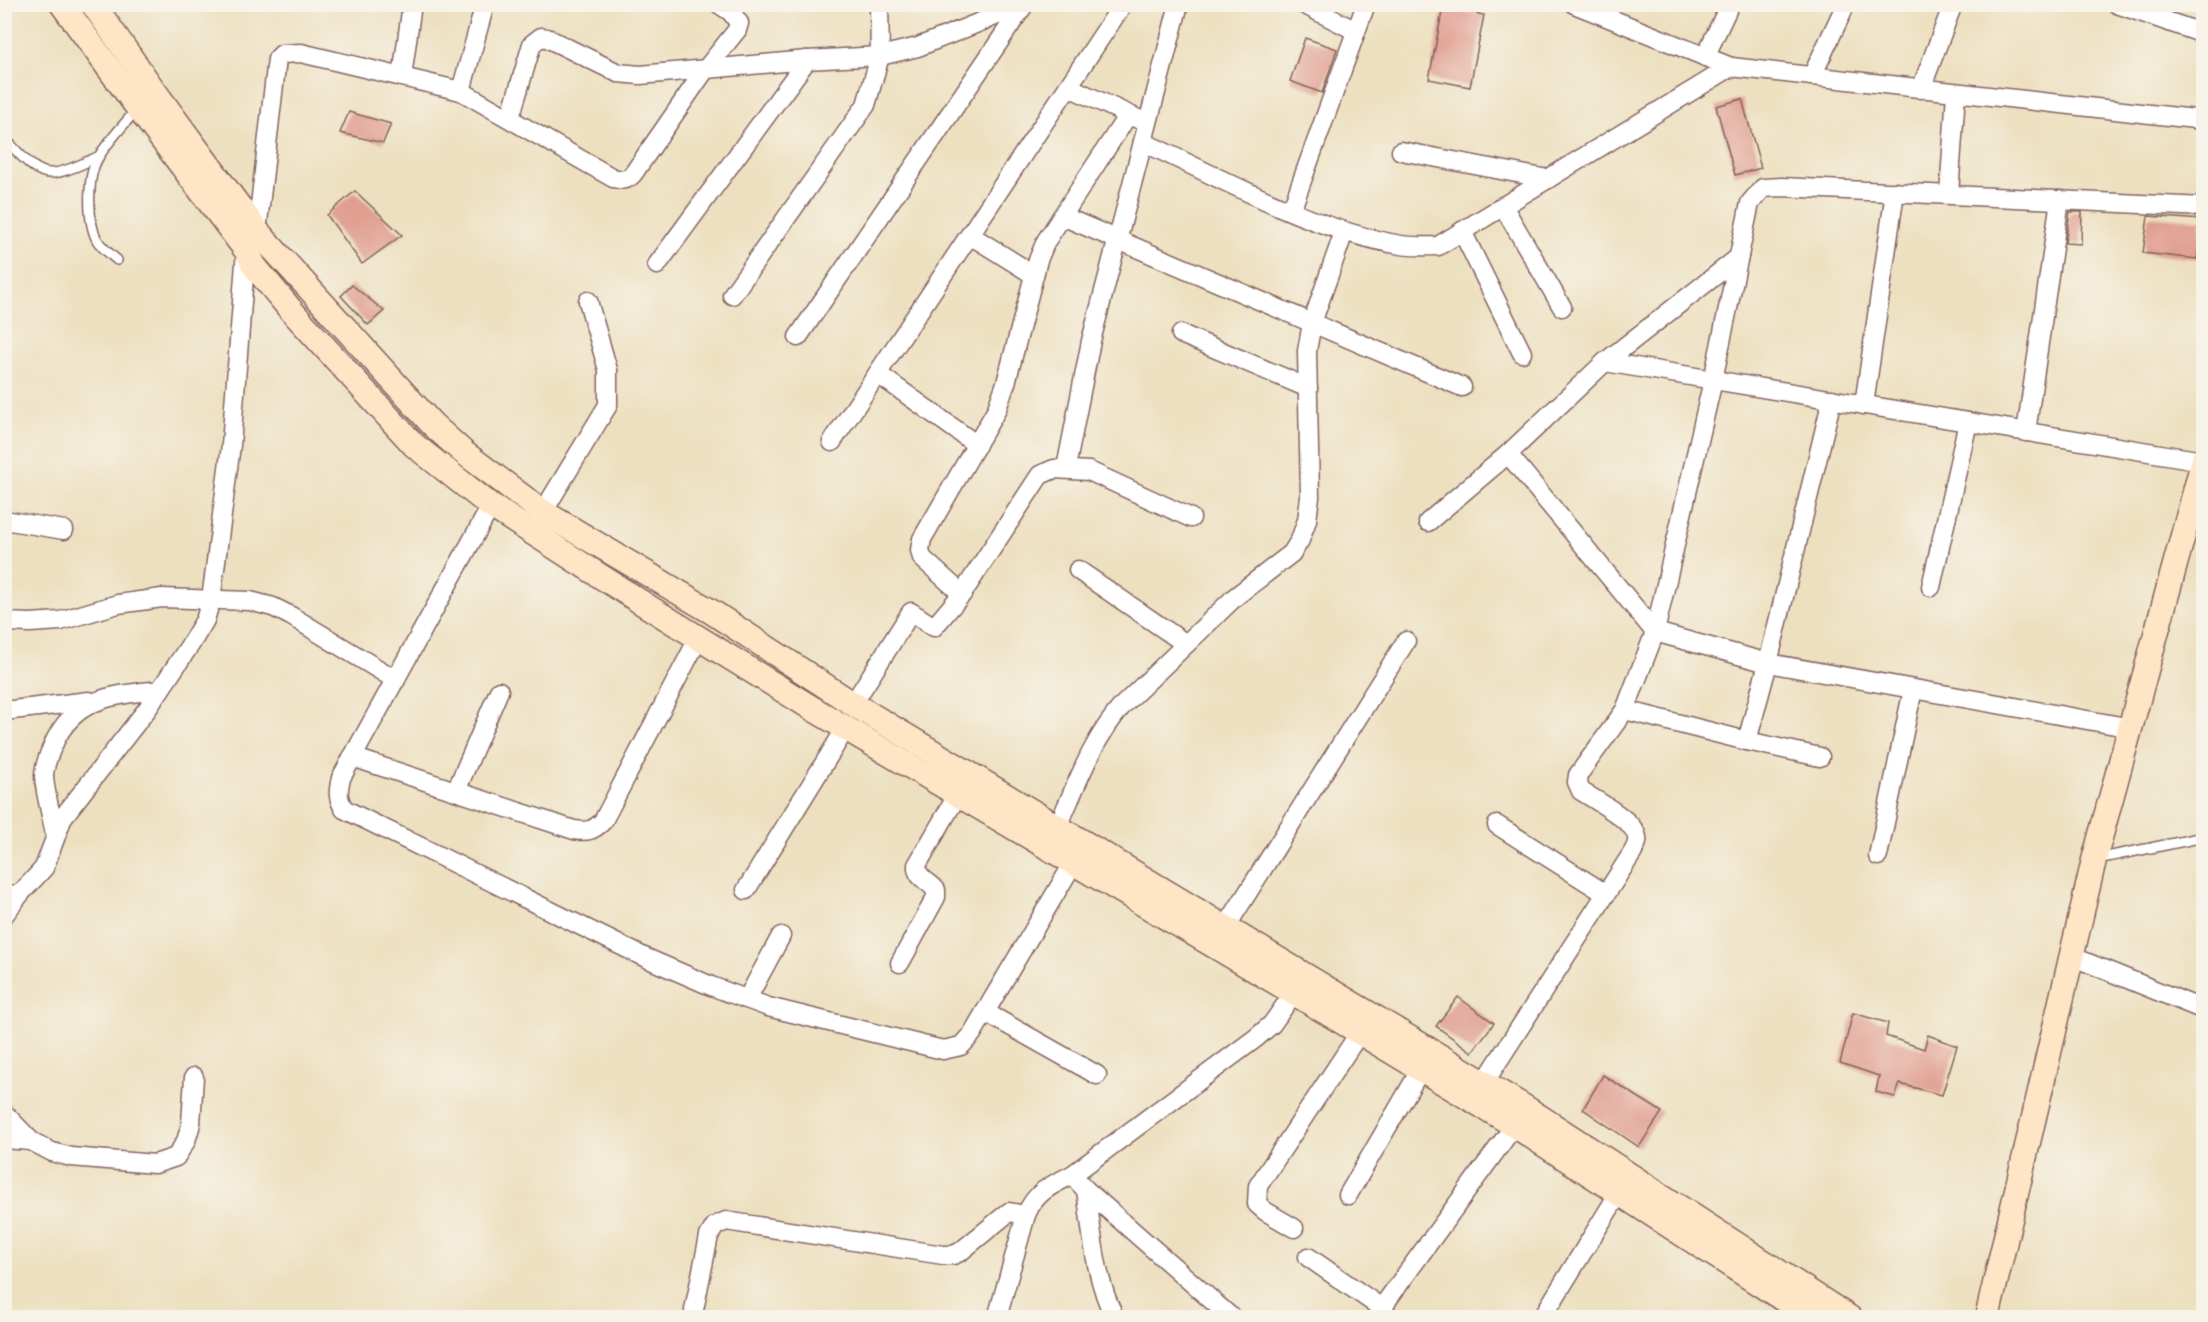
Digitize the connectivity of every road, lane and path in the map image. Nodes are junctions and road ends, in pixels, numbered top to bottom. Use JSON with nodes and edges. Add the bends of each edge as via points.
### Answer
{"nodes":[{"id":1,"x":62,"y":4,"type":"edge"},
{"id":2,"x":93,"y":4,"type":"edge"},
{"id":3,"x":412,"y":4,"type":"edge"},
{"id":4,"x":484,"y":4,"type":"edge"},
{"id":5,"x":719,"y":4,"type":"edge"},
{"id":6,"x":879,"y":4,"type":"edge"},
{"id":7,"x":1123,"y":4,"type":"edge"},
{"id":8,"x":1179,"y":4,"type":"edge"},
{"id":9,"x":1303,"y":4,"type":"edge"},
{"id":10,"x":1366,"y":4,"type":"edge"},
{"id":11,"x":1574,"y":4,"type":"edge"},
{"id":12,"x":1730,"y":4,"type":"edge"},
{"id":13,"x":1846,"y":4,"type":"edge"},
{"id":14,"x":1953,"y":4,"type":"edge"},
{"id":15,"x":2117,"y":4,"type":"edge"},
{"id":16,"x":1024,"y":5,"type":"edge"},
{"id":17,"x":1602,"y":10,"type":"edge"},
{"id":18,"x":1356,"y":31,"type":"junction"},
{"id":19,"x":2204,"y":34,"type":"edge"},
{"id":20,"x":880,"y":56,"type":"junction"},
{"id":21,"x":1705,"y":57,"type":"junction"},
{"id":22,"x":807,"y":60,"type":"junction"},
{"id":23,"x":1731,"y":67,"type":"junction"},
{"id":24,"x":705,"y":70,"type":"junction"},
{"id":25,"x":1812,"y":76,"type":"junction"},
{"id":26,"x":402,"y":77,"type":"junction"},
{"id":27,"x":1069,"y":87,"type":"junction"},
{"id":28,"x":1921,"y":89,"type":"junction"},
{"id":29,"x":461,"y":91,"type":"junction"},
{"id":30,"x":1956,"y":93,"type":"junction"},
{"id":31,"x":138,"y":108,"type":"junction"},
{"id":32,"x":1128,"y":115,"type":"junction"},
{"id":33,"x":510,"y":118,"type":"junction"},
{"id":34,"x":2204,"y":120,"type":"edge"},
{"id":35,"x":1148,"y":124,"type":"junction"},
{"id":36,"x":4,"y":138,"type":"edge"},
{"id":37,"x":1143,"y":142,"type":"junction"},
{"id":38,"x":1401,"y":151,"type":"dead end"},
{"id":39,"x":98,"y":157,"type":"junction"},
{"id":40,"x":1548,"y":179,"type":"junction"},
{"id":41,"x":1895,"y":192,"type":"junction"},
{"id":42,"x":1949,"y":194,"type":"junction"},
{"id":43,"x":2060,"y":200,"type":"junction"},
{"id":44,"x":1503,"y":206,"type":"junction"},
{"id":45,"x":2204,"y":207,"type":"edge"},
{"id":46,"x":1291,"y":211,"type":"junction"},
{"id":47,"x":1062,"y":216,"type":"junction"},
{"id":48,"x":1462,"y":231,"type":"junction"},
{"id":49,"x":1344,"y":232,"type":"junction"},
{"id":50,"x":970,"y":235,"type":"junction"},
{"id":51,"x":1117,"y":239,"type":"junction"},
{"id":52,"x":252,"y":241,"type":"junction"},
{"id":53,"x":1739,"y":257,"type":"junction"},
{"id":54,"x":117,"y":260,"type":"dead end"},
{"id":55,"x":657,"y":265,"type":"dead end"},
{"id":56,"x":1034,"y":275,"type":"junction"},
{"id":57,"x":732,"y":295,"type":"dead end"},
{"id":58,"x":588,"y":301,"type":"dead end"},
{"id":59,"x":1562,"y":307,"type":"dead end"},
{"id":60,"x":1312,"y":323,"type":"junction"},
{"id":61,"x":1181,"y":334,"type":"dead end"},
{"id":62,"x":798,"y":337,"type":"dead end"},
{"id":63,"x":1522,"y":353,"type":"dead end"},
{"id":64,"x":1605,"y":362,"type":"junction"},
{"id":65,"x":878,"y":374,"type":"junction"},
{"id":66,"x":1713,"y":380,"type":"junction"},
{"id":67,"x":1462,"y":387,"type":"dead end"},
{"id":68,"x":1308,"y":388,"type":"junction"},
{"id":69,"x":1832,"y":399,"type":"junction"},
{"id":70,"x":1864,"y":405,"type":"junction"},
{"id":71,"x":1968,"y":422,"type":"junction"},
{"id":72,"x":2026,"y":432,"type":"junction"},
{"id":73,"x":832,"y":442,"type":"dead end"},
{"id":74,"x":977,"y":445,"type":"junction"},
{"id":75,"x":1508,"y":454,"type":"junction"},
{"id":76,"x":2203,"y":460,"type":"edge"},
{"id":77,"x":1066,"y":468,"type":"junction"},
{"id":78,"x":491,"y":506,"type":"junction"},
{"id":79,"x":543,"y":512,"type":"junction"},
{"id":80,"x":1191,"y":518,"type":"dead end"},
{"id":81,"x":4,"y":520,"type":"edge"},
{"id":82,"x":1428,"y":522,"type":"dead end"},
{"id":83,"x":64,"y":530,"type":"dead end"},
{"id":84,"x":1078,"y":570,"type":"dead end"},
{"id":85,"x":661,"y":582,"type":"junction"},
{"id":86,"x":1931,"y":586,"type":"dead end"},
{"id":87,"x":962,"y":594,"type":"junction"},
{"id":88,"x":211,"y":600,"type":"junction"},
{"id":89,"x":647,"y":606,"type":"junction"},
{"id":90,"x":4,"y":622,"type":"edge"},
{"id":91,"x":1655,"y":632,"type":"junction"},
{"id":92,"x":699,"y":637,"type":"junction"},
{"id":93,"x":1407,"y":641,"type":"dead end"},
{"id":94,"x":1186,"y":645,"type":"junction"},
{"id":95,"x":1768,"y":663,"type":"junction"},
{"id":96,"x":396,"y":680,"type":"junction"},
{"id":97,"x":824,"y":685,"type":"junction"},
{"id":98,"x":1913,"y":688,"type":"junction"},
{"id":99,"x":160,"y":690,"type":"junction"},
{"id":100,"x":500,"y":691,"type":"dead end"},
{"id":101,"x":99,"y":700,"type":"junction"},
{"id":102,"x":853,"y":704,"type":"junction"},
{"id":103,"x":810,"y":707,"type":"junction"},
{"id":104,"x":1625,"y":710,"type":"junction"},
{"id":105,"x":4,"y":711,"type":"edge"},
{"id":106,"x":846,"y":728,"type":"junction"},
{"id":107,"x":2132,"y":728,"type":"junction"},
{"id":108,"x":1747,"y":741,"type":"junction"},
{"id":109,"x":352,"y":757,"type":"junction"},
{"id":110,"x":1820,"y":757,"type":"dead end"},
{"id":111,"x":456,"y":791,"type":"junction"},
{"id":112,"x":958,"y":794,"type":"junction"},
{"id":113,"x":1497,"y":825,"type":"dead end"},
{"id":114,"x":1058,"y":826,"type":"junction"},
{"id":115,"x":56,"y":837,"type":"junction"},
{"id":116,"x":2204,"y":837,"type":"edge"},
{"id":117,"x":1080,"y":853,"type":"junction"},
{"id":118,"x":1878,"y":856,"type":"dead end"},
{"id":119,"x":2094,"y":860,"type":"junction"},
{"id":120,"x":746,"y":890,"type":"dead end"},
{"id":121,"x":1606,"y":894,"type":"junction"},
{"id":122,"x":12,"y":895,"type":"edge"},
{"id":123,"x":4,"y":915,"type":"edge"},
{"id":124,"x":1226,"y":927,"type":"junction"},
{"id":125,"x":781,"y":936,"type":"dead end"},
{"id":126,"x":2071,"y":956,"type":"junction"},
{"id":127,"x":900,"y":963,"type":"dead end"},
{"id":128,"x":1300,"y":984,"type":"junction"},
{"id":129,"x":747,"y":999,"type":"junction"},
{"id":130,"x":2204,"y":1010,"type":"edge"},
{"id":131,"x":985,"y":1012,"type":"junction"},
{"id":132,"x":1360,"y":1032,"type":"junction"},
{"id":133,"x":1421,"y":1069,"type":"junction"},
{"id":134,"x":1097,"y":1075,"type":"dead end"},
{"id":135,"x":194,"y":1077,"type":"dead end"},
{"id":136,"x":1484,"y":1083,"type":"junction"},
{"id":137,"x":4,"y":1113,"type":"edge"},
{"id":138,"x":1520,"y":1117,"type":"junction"},
{"id":139,"x":4,"y":1139,"type":"edge"},
{"id":140,"x":31,"y":1141,"type":"junction"},
{"id":141,"x":1072,"y":1175,"type":"junction"},
{"id":142,"x":1086,"y":1190,"type":"junction"},
{"id":143,"x":1619,"y":1193,"type":"junction"},
{"id":144,"x":1348,"y":1195,"type":"dead end"},
{"id":145,"x":1026,"y":1215,"type":"junction"},
{"id":146,"x":1294,"y":1228,"type":"dead end"},
{"id":147,"x":1308,"y":1257,"type":"dead end"},
{"id":148,"x":694,"y":1310,"type":"dead end"},
{"id":149,"x":1381,"y":1313,"type":"edge"},
{"id":150,"x":997,"y":1317,"type":"edge"},
{"id":151,"x":1115,"y":1317,"type":"edge"},
{"id":152,"x":1232,"y":1317,"type":"edge"},
{"id":153,"x":1542,"y":1317,"type":"edge"},
{"id":154,"x":1812,"y":1317,"type":"edge"},
{"id":155,"x":1850,"y":1317,"type":"edge"},
{"id":156,"x":1987,"y":1317,"type":"edge"}],
"edges":[{"from":1,"to":31,"type":"street"},
{"from":2,"to":52,"type":"street"},
{"from":3,"to":26,"type":"street"},
{"from":4,"to":29,"type":"street"},
{"from":5,"to":24,"type":"street","via":[[739,23]]},
{"from":6,"to":20,"type":"street"},
{"from":7,"to":27,"type":"street"},
{"from":8,"to":35,"type":"street"},
{"from":9,"to":18,"type":"street"},
{"from":10,"to":18,"type":"street"},
{"from":11,"to":17,"type":"street"},
{"from":12,"to":21,"type":"street"},
{"from":13,"to":25,"type":"street"},
{"from":14,"to":28,"type":"street"},
{"from":15,"to":19,"type":"street"},
{"from":16,"to":20,"type":"street","via":[[918,47]]},
{"from":16,"to":62,"type":"street"},
{"from":17,"to":21,"type":"street"},
{"from":18,"to":46,"type":"street"},
{"from":20,"to":22,"type":"street"},
{"from":20,"to":57,"type":"street","via":[[866,105]]},
{"from":21,"to":23,"type":"street"},
{"from":22,"to":24,"type":"street"},
{"from":22,"to":55,"type":"street"},
{"from":23,"to":25,"type":"street"},
{"from":23,"to":40,"type":"street"},
{"from":24,"to":33,"type":"street","via":[[618,73],[541,37],[532,44]]},
{"from":24,"to":33,"type":"street","via":[[629,179],[613,178]]},
{"from":25,"to":28,"type":"street"},
{"from":26,"to":29,"type":"street"},
{"from":26,"to":52,"type":"street","via":[[301,53],[282,54],[277,59]]},
{"from":27,"to":32,"type":"street"},
{"from":27,"to":50,"type":"street"},
{"from":28,"to":30,"type":"street"},
{"from":29,"to":33,"type":"street"},
{"from":30,"to":34,"type":"street"},
{"from":30,"to":42,"type":"street"},
{"from":31,"to":39,"type":"lane"},
{"from":31,"to":52,"type":"street"},
{"from":32,"to":35,"type":"street"},
{"from":32,"to":47,"type":"street"},
{"from":35,"to":37,"type":"street"},
{"from":36,"to":39,"type":"lane","via":[[42,172],[54,173]]},
{"from":37,"to":46,"type":"street"},
{"from":37,"to":51,"type":"street"},
{"from":38,"to":40,"type":"street"},
{"from":39,"to":54,"type":"lane","via":[[90,186],[94,230],[103,248]]},
{"from":40,"to":44,"type":"street"},
{"from":41,"to":42,"type":"street"},
{"from":41,"to":53,"type":"street","via":[[1763,188],[1750,204]]},
{"from":41,"to":70,"type":"street"},
{"from":42,"to":43,"type":"street"},
{"from":43,"to":45,"type":"street"},
{"from":43,"to":72,"type":"street"},
{"from":44,"to":48,"type":"street"},
{"from":44,"to":59,"type":"street"},
{"from":46,"to":49,"type":"street"},
{"from":47,"to":51,"type":"street"},
{"from":47,"to":56,"type":"street","via":[[1046,241]]},
{"from":48,"to":49,"type":"street","via":[[1438,246],[1402,246]]},
{"from":48,"to":63,"type":"street"},
{"from":49,"to":60,"type":"street"},
{"from":50,"to":56,"type":"street"},
{"from":50,"to":65,"type":"street"},
{"from":51,"to":60,"type":"street"},
{"from":51,"to":77,"type":"street"},
{"from":52,"to":78,"type":"street","via":[[255,267],[290,309],[414,445]]},
{"from":52,"to":79,"type":"street","via":[[432,424]]},
{"from":52,"to":88,"type":"street"},
{"from":53,"to":64,"type":"street"},
{"from":53,"to":66,"type":"street"},
{"from":56,"to":74,"type":"street","via":[[1006,383]]},
{"from":58,"to":79,"type":"street","via":[[608,370],[608,405]]},
{"from":60,"to":67,"type":"street"},
{"from":60,"to":68,"type":"street","via":[[1307,351]]},
{"from":61,"to":68,"type":"street"},
{"from":64,"to":66,"type":"street"},
{"from":64,"to":75,"type":"street"},
{"from":65,"to":73,"type":"street"},
{"from":65,"to":74,"type":"street"},
{"from":66,"to":69,"type":"street"},
{"from":66,"to":91,"type":"street"},
{"from":68,"to":94,"type":"street","via":[[1310,497],[1300,540],[1292,553],[1235,597]]},
{"from":69,"to":70,"type":"street"},
{"from":69,"to":95,"type":"street"},
{"from":70,"to":71,"type":"street"},
{"from":71,"to":72,"type":"street"},
{"from":71,"to":86,"type":"street"},
{"from":72,"to":76,"type":"street"},
{"from":74,"to":87,"type":"street","via":[[922,539],[920,550],[922,558]]},
{"from":75,"to":82,"type":"street"},
{"from":75,"to":91,"type":"street"},
{"from":76,"to":107,"type":"street"},
{"from":77,"to":80,"type":"street","via":[[1089,471]]},
{"from":77,"to":87,"type":"street","via":[[1040,476]]},
{"from":78,"to":89,"type":"street"},
{"from":78,"to":96,"type":"street"},
{"from":79,"to":85,"type":"street"},
{"from":81,"to":83,"type":"street"},
{"from":84,"to":94,"type":"street"},
{"from":85,"to":89,"type":"street"},
{"from":85,"to":97,"type":"street"},
{"from":87,"to":102,"type":"street","via":[[934,627],[911,612]]},
{"from":88,"to":90,"type":"street","via":[[151,599],[60,621]]},
{"from":88,"to":96,"type":"street","via":[[250,601],[273,607]]},
{"from":88,"to":99,"type":"street","via":[[205,620]]},
{"from":89,"to":92,"type":"street"},
{"from":91,"to":95,"type":"street"},
{"from":91,"to":104,"type":"street"},
{"from":92,"to":103,"type":"street"},
{"from":92,"to":111,"type":"street","via":[[596,828],[587,832],[574,830]]},
{"from":93,"to":124,"type":"street"},
{"from":94,"to":114,"type":"street","via":[[1108,722]]},
{"from":95,"to":98,"type":"street"},
{"from":95,"to":108,"type":"street"},
{"from":96,"to":109,"type":"street"},
{"from":97,"to":102,"type":"street"},
{"from":97,"to":103,"type":"street"},
{"from":98,"to":107,"type":"street"},
{"from":98,"to":118,"type":"street"},
{"from":99,"to":101,"type":"street"},
{"from":99,"to":115,"type":"street","via":[[63,817]]},
{"from":100,"to":111,"type":"street"},
{"from":101,"to":105,"type":"street"},
{"from":101,"to":115,"type":"street","via":[[74,713],[59,731],[49,753],[44,775]]},
{"from":102,"to":114,"type":"street"},
{"from":103,"to":106,"type":"street"},
{"from":104,"to":108,"type":"street"},
{"from":104,"to":121,"type":"street","via":[[1578,774],[1577,782],[1581,791],[1636,833],[1638,842]]},
{"from":106,"to":112,"type":"street"},
{"from":106,"to":120,"type":"street"},
{"from":107,"to":119,"type":"street"},
{"from":108,"to":110,"type":"street"},
{"from":109,"to":111,"type":"street"},
{"from":109,"to":129,"type":"street","via":[[338,790],[344,808],[644,957]]},
{"from":112,"to":117,"type":"street"},
{"from":112,"to":127,"type":"street","via":[[919,860],[917,871],[936,890],[936,897]]},
{"from":113,"to":121,"type":"street"},
{"from":114,"to":117,"type":"street"},
{"from":115,"to":122,"type":"street","via":[[44,868]]},
{"from":116,"to":119,"type":"lane"},
{"from":117,"to":124,"type":"street"},
{"from":117,"to":128,"type":"street"},
{"from":117,"to":131,"type":"street"},
{"from":119,"to":126,"type":"street"},
{"from":121,"to":136,"type":"street"},
{"from":122,"to":123,"type":"street"},
{"from":124,"to":128,"type":"street"},
{"from":125,"to":129,"type":"street"},
{"from":126,"to":130,"type":"street"},
{"from":126,"to":156,"type":"street"},
{"from":128,"to":132,"type":"street"},
{"from":128,"to":136,"type":"street"},
{"from":128,"to":141,"type":"street","via":[[1272,1024],[1256,1038]]},
{"from":129,"to":131,"type":"street","via":[[943,1050],[961,1046]]},
{"from":131,"to":134,"type":"street"},
{"from":132,"to":133,"type":"street"},
{"from":132,"to":146,"type":"street","via":[[1258,1186],[1257,1204]]},
{"from":133,"to":138,"type":"street"},
{"from":133,"to":144,"type":"street"},
{"from":135,"to":140,"type":"street","via":[[191,1124],[176,1157],[155,1164],[71,1157]]},
{"from":136,"to":138,"type":"street"},
{"from":137,"to":140,"type":"street"},
{"from":138,"to":143,"type":"street"},
{"from":138,"to":149,"type":"street"},
{"from":138,"to":155,"type":"street"},
{"from":139,"to":140,"type":"street"},
{"from":141,"to":142,"type":"street"},
{"from":141,"to":145,"type":"street","via":[[1040,1192]]},
{"from":142,"to":151,"type":"street","via":[[1100,1273]]},
{"from":142,"to":152,"type":"street"},
{"from":143,"to":153,"type":"street"},
{"from":143,"to":154,"type":"street"},
{"from":145,"to":148,"type":"street","via":[[1009,1212],[953,1255],[726,1221],[715,1226],[709,1236]]},
{"from":145,"to":150,"type":"street"},
{"from":147,"to":149,"type":"street"}]}
